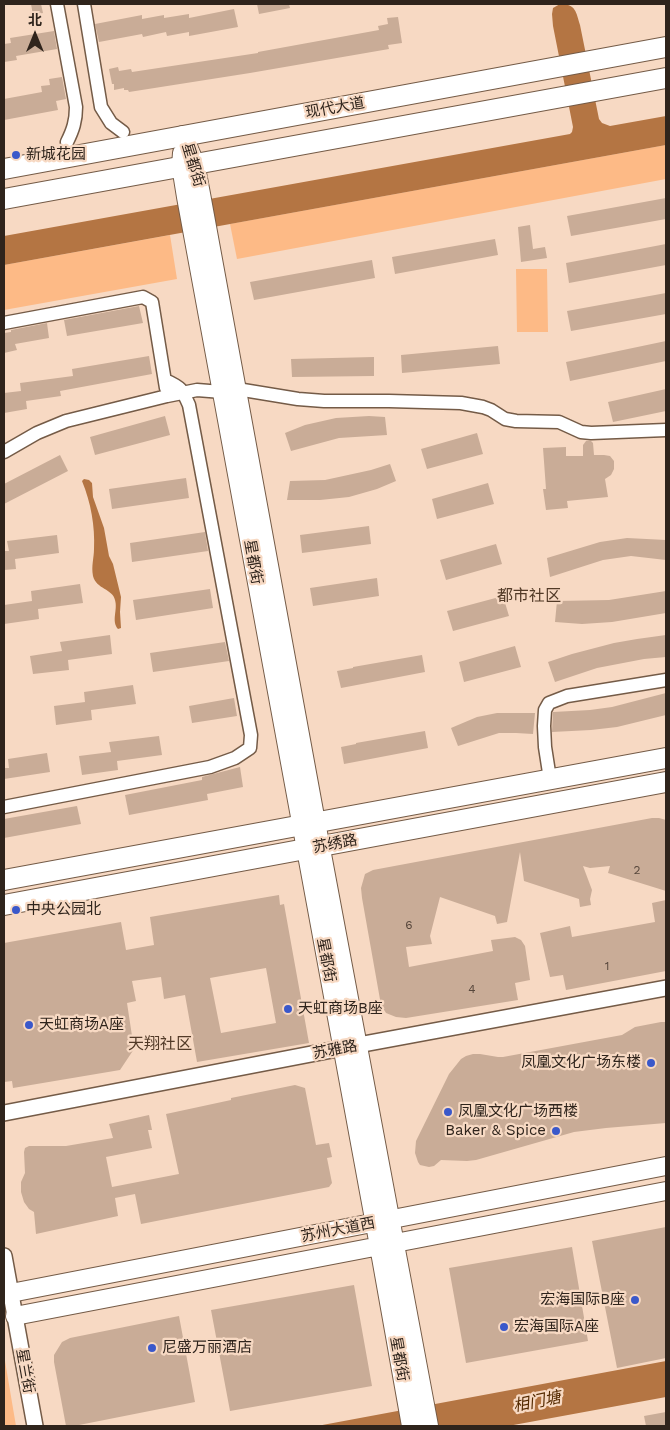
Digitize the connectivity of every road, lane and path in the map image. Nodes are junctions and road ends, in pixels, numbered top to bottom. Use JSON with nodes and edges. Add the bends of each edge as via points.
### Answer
{"nodes":[{"id":1,"x":57,"y":4,"type":"edge"},
{"id":2,"x":84,"y":4,"type":"edge"},
{"id":3,"x":666,"y":47,"type":"edge"},
{"id":4,"x":666,"y":78,"type":"edge"},
{"id":5,"x":123,"y":132,"type":"dead end"},
{"id":6,"x":183,"y":135,"type":"junction"},
{"id":7,"x":67,"y":142,"type":"dead end"},
{"id":8,"x":188,"y":165,"type":"junction"},
{"id":9,"x":4,"y":169,"type":"edge"},
{"id":10,"x":4,"y":199,"type":"edge"},
{"id":11,"x":4,"y":323,"type":"edge"},
{"id":12,"x":165,"y":380,"type":"junction"},
{"id":13,"x":230,"y":391,"type":"junction"},
{"id":14,"x":184,"y":392,"type":"junction"},
{"id":15,"x":167,"y":396,"type":"junction"},
{"id":16,"x":666,"y":430,"type":"edge"},
{"id":17,"x":4,"y":452,"type":"edge"},
{"id":18,"x":666,"y":680,"type":"edge"},
{"id":19,"x":666,"y":758,"type":"edge"},
{"id":20,"x":550,"y":779,"type":"junction"},
{"id":21,"x":666,"y":782,"type":"edge"},
{"id":22,"x":4,"y":807,"type":"edge"},
{"id":23,"x":309,"y":824,"type":"junction"},
{"id":24,"x":313,"y":848,"type":"junction"},
{"id":25,"x":4,"y":880,"type":"edge"},
{"id":26,"x":4,"y":905,"type":"edge"},
{"id":27,"x":666,"y":988,"type":"edge"},
{"id":28,"x":351,"y":1047,"type":"junction"},
{"id":29,"x":4,"y":1113,"type":"edge"},
{"id":30,"x":666,"y":1166,"type":"edge"},
{"id":31,"x":666,"y":1191,"type":"edge"},
{"id":32,"x":383,"y":1221,"type":"junction"},
{"id":33,"x":387,"y":1244,"type":"junction"},
{"id":34,"x":4,"y":1256,"type":"edge"},
{"id":35,"x":10,"y":1293,"type":"junction"},
{"id":36,"x":15,"y":1316,"type":"junction"},
{"id":37,"x":35,"y":1426,"type":"edge"},
{"id":38,"x":411,"y":1426,"type":"edge"},
{"id":39,"x":429,"y":1426,"type":"edge"}],
"edges":[{"from":1,"to":7,"type":"street","via":[[76,107],[76,119]]},
{"from":2,"to":5,"type":"street","via":[[101,107],[110,123]]},
{"from":3,"to":6,"type":"main road","name":"现代大道"},
{"from":4,"to":8,"type":"main road","name":"现代大道"},
{"from":6,"to":8,"type":"main road","name":"星都街"},
{"from":6,"to":9,"type":"main road","name":"现代大道"},
{"from":8,"to":10,"type":"main road","name":"现代大道"},
{"from":8,"to":13,"type":"main road","name":"星都街"},
{"from":11,"to":12,"type":"street","via":[[143,297],[152,302]]},
{"from":12,"to":14,"type":"street"},
{"from":12,"to":15,"type":"street"},
{"from":13,"to":14,"type":"street"},
{"from":13,"to":16,"type":"street","via":[[324,401],[461,404],[491,410],[505,420],[559,422],[580,432],[591,433]]},
{"from":13,"to":23,"type":"main road","name":"星都街"},
{"from":14,"to":15,"type":"street"},
{"from":14,"to":22,"type":"street","via":[[190,404],[204,474],[251,735],[250,748],[235,758],[210,767]]},
{"from":15,"to":17,"type":"street","via":[[66,421]]},
{"from":18,"to":20,"type":"street","via":[[567,696],[549,703],[544,726]]},
{"from":19,"to":20,"type":"main road","name":"苏绣路"},
{"from":20,"to":23,"type":"main road","name":"苏绣路"},
{"from":21,"to":24,"type":"main road","name":"苏绣路"},
{"from":23,"to":24,"type":"main road","name":"星都街"},
{"from":23,"to":25,"type":"main road","name":"苏绣路"},
{"from":24,"to":26,"type":"main road","name":"苏绣路"},
{"from":24,"to":28,"type":"main road","name":"星都街"},
{"from":27,"to":28,"type":"street","name":"苏雅路"},
{"from":28,"to":29,"type":"street","name":"苏雅路"},
{"from":28,"to":32,"type":"main road","name":"星都街"},
{"from":30,"to":32,"type":"main road","name":"苏州大道西"},
{"from":31,"to":33,"type":"main road","name":"苏州大道西"},
{"from":32,"to":33,"type":"main road","name":"星都街"},
{"from":32,"to":35,"type":"main road","name":"苏州大道西"},
{"from":33,"to":36,"type":"main road","name":"苏州大道西"},
{"from":33,"to":38,"type":"main road","name":"星都街"},
{"from":33,"to":39,"type":"main road","name":"星都街"},
{"from":34,"to":35,"type":"street","name":"星兰街"},
{"from":35,"to":36,"type":"street","name":"星兰街"},
{"from":36,"to":37,"type":"street","name":"星兰街"}]}
